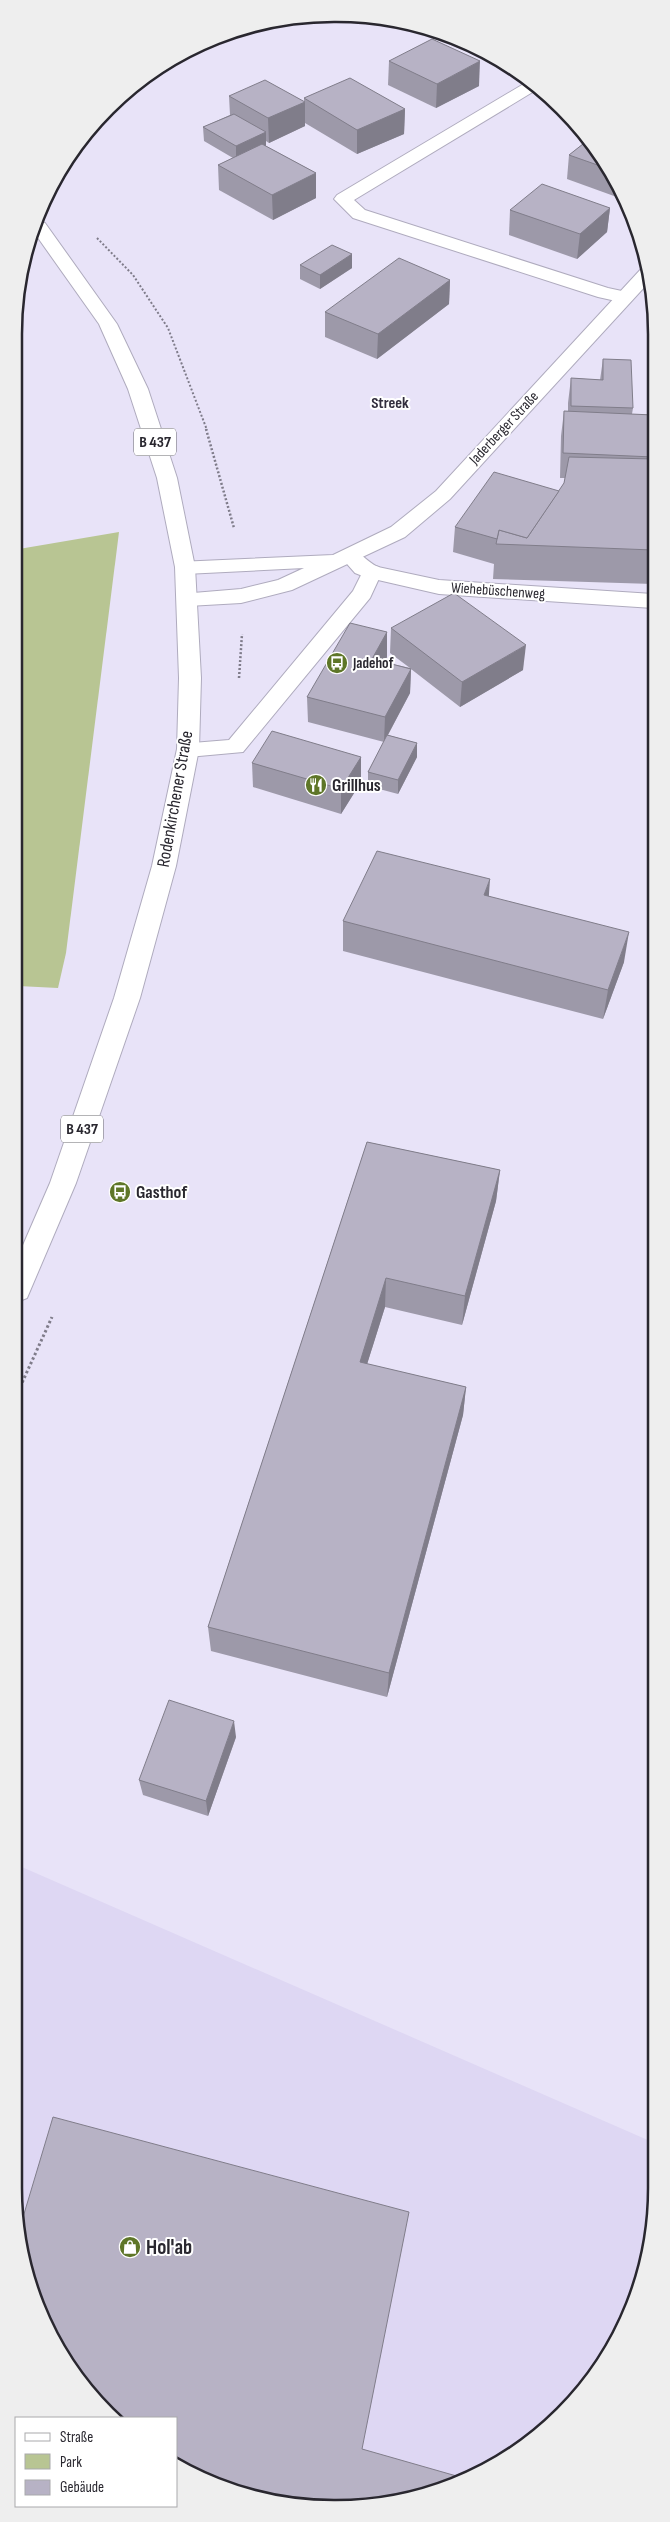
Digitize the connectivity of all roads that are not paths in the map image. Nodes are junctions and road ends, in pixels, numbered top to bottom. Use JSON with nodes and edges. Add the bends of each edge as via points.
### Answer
{"nodes":[{"id":1,"x":527,"y":89,"type":"edge"},
{"id":2,"x":41,"y":230,"type":"edge"},
{"id":3,"x":642,"y":279,"type":"edge"},
{"id":4,"x":625,"y":297,"type":"junction"},
{"id":5,"x":346,"y":558,"type":"junction"},
{"id":6,"x":185,"y":567,"type":"junction"},
{"id":7,"x":372,"y":572,"type":"junction"},
{"id":8,"x":188,"y":599,"type":"junction"},
{"id":9,"x":648,"y":601,"type":"edge"},
{"id":10,"x":188,"y":749,"type":"junction"},
{"id":11,"x":22,"y":1278,"type":"edge"}],
"edges":[{"from":1,"to":4,"type":"main road","via":[[343,199],[359,214]]},
{"from":2,"to":6,"type":"main road","name":"Rodenkirchener Straße","number":"B 437","via":[[108,324],[138,389],[167,478]]},
{"from":3,"to":4,"type":"main road","name":"Jaderberger Straße"},
{"from":4,"to":5,"type":"main road","name":"Jaderberger Straße","via":[[443,494],[398,532]]},
{"from":5,"to":6,"type":"main road","name":"Jaderberger Straße"},
{"from":5,"to":7,"type":"main road","name":"Wiehebüschenweg"},
{"from":5,"to":8,"type":"main road","name":"Jaderberger Straße","via":[[285,585],[241,596]]},
{"from":6,"to":8,"type":"main road","name":"Rodenkirchener Straße","number":"B 437"},
{"from":7,"to":9,"type":"main road","name":"Wiehebüschenweg","via":[[439,588]]},
{"from":7,"to":10,"type":"main road","via":[[363,593],[235,747]]},
{"from":8,"to":10,"type":"main road","name":"Rodenkirchener Straße","number":"B 437"},
{"from":10,"to":11,"type":"main road","name":"Rodenkirchener Straße","number":"B 437","via":[[164,866],[128,998],[63,1182]]}]}
